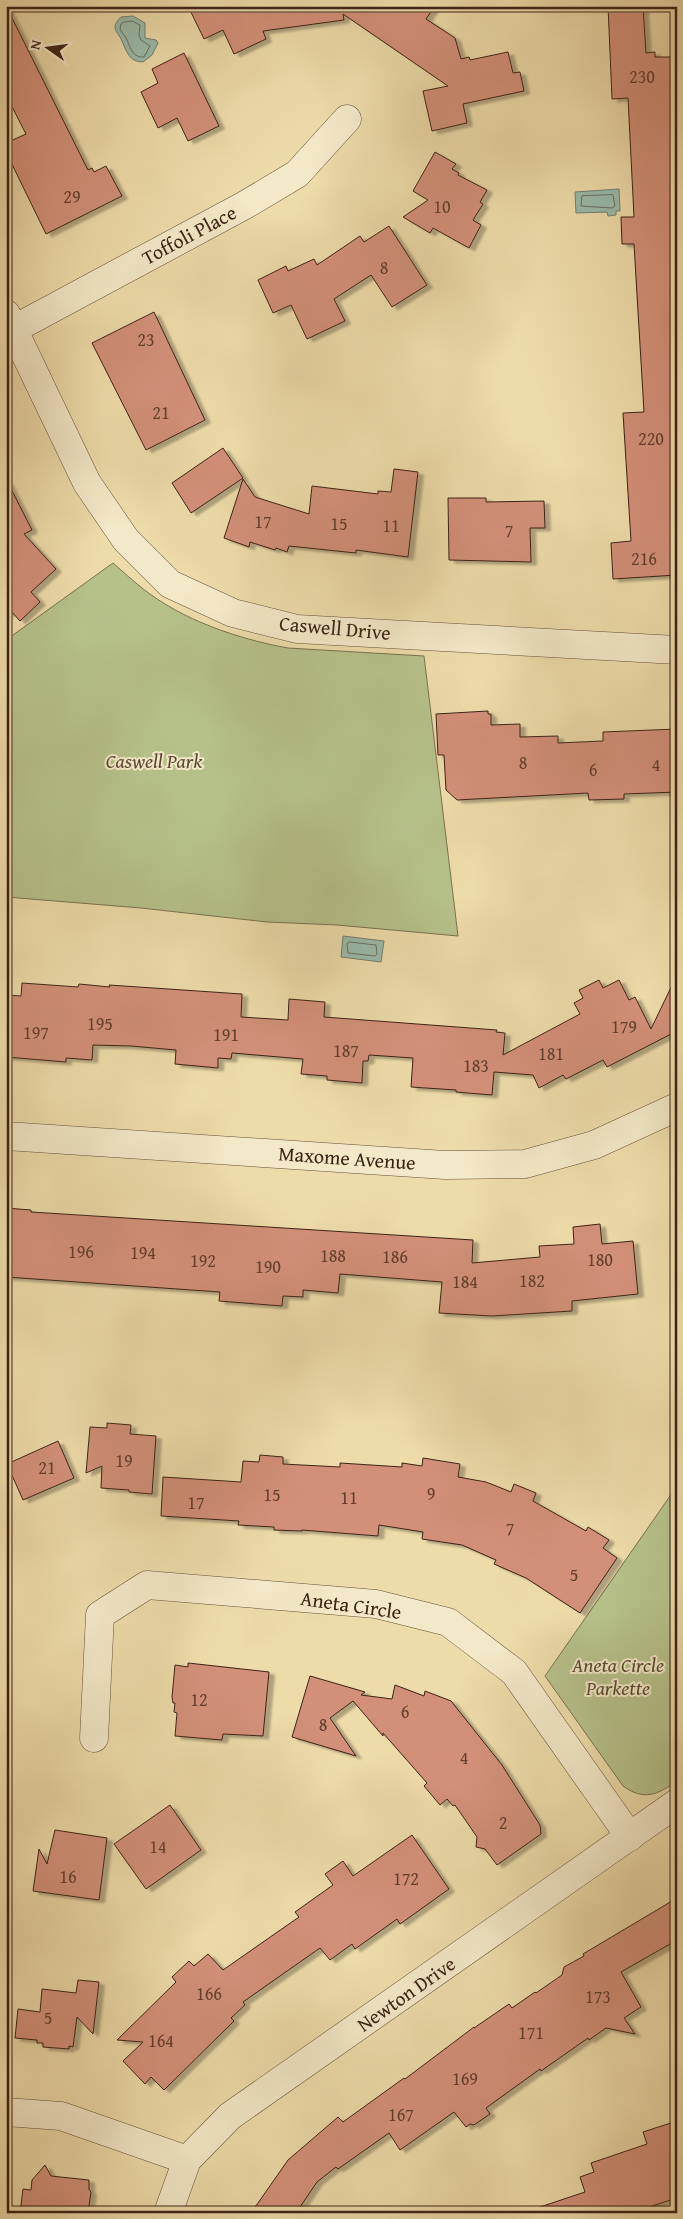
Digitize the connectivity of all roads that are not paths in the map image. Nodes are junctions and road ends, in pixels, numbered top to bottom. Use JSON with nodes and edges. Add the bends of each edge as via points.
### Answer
{"nodes":[{"id":1,"x":347,"y":119,"type":"dead end"},
{"id":2,"x":10,"y":322,"type":"edge"},
{"id":3,"x":677,"y":650,"type":"edge"},
{"id":4,"x":677,"y":1107,"type":"edge"},
{"id":5,"x":6,"y":1136,"type":"edge"},
{"id":6,"x":94,"y":1738,"type":"dead end"},
{"id":7,"x":677,"y":1803,"type":"edge"},
{"id":8,"x":630,"y":1837,"type":"junction"},
{"id":9,"x":6,"y":2112,"type":"edge"},
{"id":10,"x":187,"y":2160,"type":"junction"},
{"id":11,"x":168,"y":2213,"type":"edge"}],
"edges":[{"from":1,"to":2,"type":"street","name":"Toffoli Place","via":[[297,174],[245,205]]},
{"from":2,"to":3,"type":"street","name":"Caswell Drive","via":[[87,484],[126,540],[170,584],[233,613],[297,629]]},
{"from":4,"to":5,"type":"street","name":"Maxome Avenue","via":[[594,1145],[525,1164],[445,1165]]},
{"from":6,"to":8,"type":"street","name":"Aneta Circle","via":[[100,1615],[147,1585],[376,1604],[448,1622],[514,1672]]},
{"from":7,"to":8,"type":"street","name":"Newton Drive"},
{"from":8,"to":10,"type":"street","name":"Newton Drive","via":[[230,2116]]},
{"from":9,"to":10,"type":"street","via":[[61,2116]]},
{"from":10,"to":11,"type":"street","name":"Newton Drive"}]}
